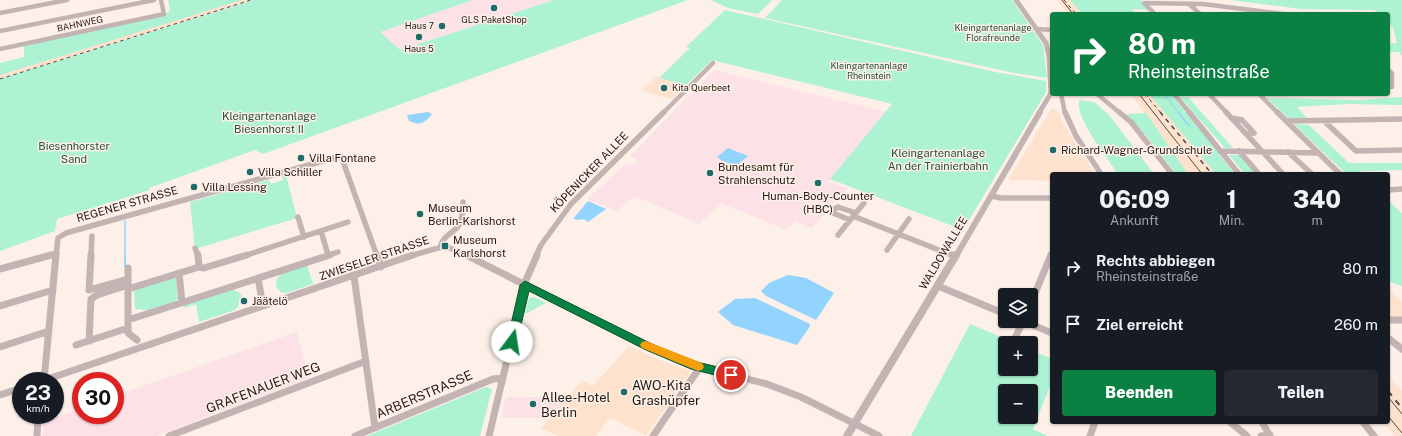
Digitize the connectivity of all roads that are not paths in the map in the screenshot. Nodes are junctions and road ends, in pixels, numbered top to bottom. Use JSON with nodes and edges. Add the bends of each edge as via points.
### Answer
{"nodes":[{"id":1,"x":67,"y":0,"type":"edge"},
{"id":2,"x":154,"y":0,"type":"edge"},
{"id":3,"x":161,"y":0,"type":"edge"},
{"id":4,"x":1016,"y":0,"type":"edge"},
{"id":5,"x":1189,"y":4,"type":"junction"},
{"id":6,"x":1230,"y":8,"type":"junction"},
{"id":7,"x":1153,"y":12,"type":"edge"},
{"id":8,"x":1198,"y":12,"type":"edge"},
{"id":9,"x":1235,"y":12,"type":"edge"},
{"id":10,"x":1265,"y":12,"type":"edge"},
{"id":11,"x":0,"y":13,"type":"edge"},
{"id":12,"x":1037,"y":29,"type":"junction"},
{"id":13,"x":1050,"y":30,"type":"edge"},
{"id":14,"x":0,"y":32,"type":"edge"},
{"id":15,"x":0,"y":49,"type":"edge"},
{"id":16,"x":714,"y":63,"type":"dead end"},
{"id":17,"x":1390,"y":72,"type":"edge"},
{"id":18,"x":1050,"y":74,"type":"edge"},
{"id":19,"x":1390,"y":87,"type":"edge"},
{"id":20,"x":1050,"y":95,"type":"edge"},
{"id":21,"x":1061,"y":96,"type":"edge"},
{"id":22,"x":1099,"y":96,"type":"edge"},
{"id":23,"x":1176,"y":96,"type":"edge"},
{"id":24,"x":1212,"y":96,"type":"edge"},
{"id":25,"x":1261,"y":96,"type":"edge"},
{"id":26,"x":1402,"y":119,"type":"edge"},
{"id":27,"x":1287,"y":121,"type":"junction"},
{"id":28,"x":1324,"y":121,"type":"junction"},
{"id":29,"x":1402,"y":150,"type":"edge"},
{"id":30,"x":1220,"y":151,"type":"junction"},
{"id":31,"x":1239,"y":152,"type":"junction"},
{"id":32,"x":1263,"y":152,"type":"junction"},
{"id":33,"x":1288,"y":152,"type":"junction"},
{"id":34,"x":1319,"y":153,"type":"junction"},
{"id":35,"x":1100,"y":172,"type":"edge"},
{"id":36,"x":1170,"y":172,"type":"edge"},
{"id":37,"x":1237,"y":172,"type":"edge"},
{"id":38,"x":1257,"y":172,"type":"edge"},
{"id":39,"x":1282,"y":172,"type":"edge"},
{"id":40,"x":1310,"y":172,"type":"edge"},
{"id":41,"x":1338,"y":172,"type":"edge"},
{"id":42,"x":1390,"y":190,"type":"edge"},
{"id":43,"x":1401,"y":191,"type":"edge"},
{"id":44,"x":992,"y":196,"type":"junction"},
{"id":45,"x":1050,"y":198,"type":"edge"},
{"id":46,"x":463,"y":202,"type":"dead end"},
{"id":47,"x":864,"y":203,"type":"dead end"},
{"id":48,"x":853,"y":216,"type":"junction"},
{"id":49,"x":298,"y":217,"type":"dead end"},
{"id":50,"x":909,"y":219,"type":"dead end"},
{"id":51,"x":348,"y":222,"type":"dead end"},
{"id":52,"x":321,"y":231,"type":"junction"},
{"id":53,"x":898,"y":234,"type":"junction"},
{"id":54,"x":838,"y":235,"type":"dead end"},
{"id":55,"x":92,"y":236,"type":"dead end"},
{"id":56,"x":304,"y":237,"type":"junction"},
{"id":57,"x":440,"y":247,"type":"junction"},
{"id":58,"x":195,"y":248,"type":"dead end"},
{"id":59,"x":886,"y":250,"type":"dead end"},
{"id":60,"x":338,"y":252,"type":"dead end"},
{"id":61,"x":57,"y":253,"type":"junction"},
{"id":62,"x":328,"y":255,"type":"junction"},
{"id":63,"x":955,"y":256,"type":"junction"},
{"id":64,"x":1050,"y":257,"type":"edge"},
{"id":65,"x":199,"y":267,"type":"junction"},
{"id":66,"x":381,"y":267,"type":"junction"},
{"id":67,"x":128,"y":268,"type":"dead end"},
{"id":68,"x":0,"y":269,"type":"edge"},
{"id":69,"x":180,"y":273,"type":"junction"},
{"id":70,"x":354,"y":276,"type":"junction"},
{"id":71,"x":258,"y":278,"type":"junction"},
{"id":72,"x":128,"y":284,"type":"junction"},
{"id":73,"x":525,"y":285,"type":"junction"},
{"id":74,"x":938,"y":286,"type":"junction"},
{"id":75,"x":1037,"y":288,"type":"edge"},
{"id":76,"x":53,"y":290,"type":"junction"},
{"id":77,"x":182,"y":302,"type":"junction"},
{"id":78,"x":0,"y":306,"type":"edge"},
{"id":79,"x":263,"y":306,"type":"junction"},
{"id":80,"x":998,"y":311,"type":"edge"},
{"id":81,"x":128,"y":320,"type":"junction"},
{"id":82,"x":1390,"y":320,"type":"edge"},
{"id":83,"x":1402,"y":320,"type":"edge"},
{"id":84,"x":1038,"y":327,"type":"edge"},
{"id":85,"x":128,"y":328,"type":"junction"},
{"id":86,"x":49,"y":331,"type":"junction"},
{"id":87,"x":1050,"y":332,"type":"edge"},
{"id":88,"x":89,"y":340,"type":"junction"},
{"id":89,"x":137,"y":340,"type":"dead end"},
{"id":90,"x":1390,"y":340,"type":"edge"},
{"id":91,"x":76,"y":345,"type":"dead end"},
{"id":92,"x":0,"y":347,"type":"edge"},
{"id":93,"x":1402,"y":349,"type":"edge"},
{"id":94,"x":366,"y":361,"type":"junction"},
{"id":95,"x":700,"y":367,"type":"junction"},
{"id":96,"x":44,"y":372,"type":"edge"},
{"id":97,"x":64,"y":374,"type":"edge"},
{"id":98,"x":503,"y":378,"type":"junction"},
{"id":99,"x":12,"y":391,"type":"edge"},
{"id":100,"x":0,"y":395,"type":"edge"},
{"id":101,"x":854,"y":423,"type":"junction"},
{"id":102,"x":38,"y":424,"type":"edge"},
{"id":103,"x":1094,"y":424,"type":"edge"},
{"id":104,"x":1233,"y":424,"type":"edge"},
{"id":105,"x":1263,"y":424,"type":"edge"},
{"id":106,"x":1365,"y":424,"type":"edge"},
{"id":107,"x":375,"y":428,"type":"junction"},
{"id":108,"x":37,"y":436,"type":"edge"},
{"id":109,"x":169,"y":436,"type":"edge"},
{"id":110,"x":355,"y":436,"type":"edge"},
{"id":111,"x":489,"y":436,"type":"edge"},
{"id":112,"x":653,"y":436,"type":"edge"},
{"id":113,"x":847,"y":436,"type":"edge"},
{"id":114,"x":879,"y":436,"type":"edge"},
{"id":115,"x":1090,"y":436,"type":"edge"},
{"id":116,"x":1248,"y":436,"type":"edge"},
{"id":117,"x":1267,"y":436,"type":"edge"},
{"id":118,"x":1374,"y":436,"type":"edge"}],
"edges":[{"from":1,"to":11,"type":"street"},
{"from":2,"to":14,"type":"street"},
{"from":3,"to":15,"type":"street","name":"BAHNWEG","via":[[164,14]]},
{"from":4,"to":12,"type":"street","name":"WALDOWALLEE"},
{"from":5,"to":6,"type":"street"},
{"from":5,"to":7,"type":"street","via":[[1144,3]]},
{"from":5,"to":8,"type":"street"},
{"from":6,"to":9,"type":"street"},
{"from":6,"to":10,"type":"street"},
{"from":12,"to":13,"type":"street"},
{"from":12,"to":18,"type":"street","name":"WALDOWALLEE","via":[[1047,48]]},
{"from":16,"to":73,"type":"street","name":"KÖPENICKER ALLEE","via":[[566,210],[539,250]]},
{"from":17,"to":19,"type":"street"},
{"from":20,"to":44,"type":"street","name":"WALDOWALLEE"},
{"from":21,"to":35,"type":"street","via":[[1067,122]]},
{"from":22,"to":36,"type":"street","via":[[1131,122]]},
{"from":23,"to":30,"type":"street"},
{"from":24,"to":32,"type":"street","via":[[1231,118],[1242,120],[1254,132],[1246,134]]},
{"from":25,"to":27,"type":"street"},
{"from":26,"to":28,"type":"street"},
{"from":27,"to":28,"type":"street"},
{"from":27,"to":34,"type":"street"},
{"from":28,"to":29,"type":"street","via":[[1356,151]]},
{"from":30,"to":31,"type":"street"},
{"from":30,"to":37,"type":"street"},
{"from":31,"to":32,"type":"street"},
{"from":31,"to":38,"type":"street"},
{"from":32,"to":33,"type":"street"},
{"from":32,"to":39,"type":"street"},
{"from":33,"to":34,"type":"street"},
{"from":33,"to":40,"type":"street"},
{"from":34,"to":41,"type":"street"},
{"from":42,"to":43,"type":"street"},
{"from":44,"to":45,"type":"street"},
{"from":44,"to":63,"type":"street","name":"WALDOWALLEE"},
{"from":46,"to":57,"type":"street","name":"ZWIESELER STRASSE","via":[[461,224],[442,239]]},
{"from":47,"to":48,"type":"street"},
{"from":48,"to":53,"type":"street"},
{"from":48,"to":54,"type":"street"},
{"from":49,"to":56,"type":"street"},
{"from":50,"to":53,"type":"street"},
{"from":51,"to":52,"type":"street"},
{"from":52,"to":56,"type":"street"},
{"from":52,"to":62,"type":"street","name":"ZWIESELER STRASSE"},
{"from":53,"to":59,"type":"street"},
{"from":53,"to":63,"type":"street"},
{"from":55,"to":72,"type":"street","via":[[89,290]]},
{"from":56,"to":65,"type":"street","via":[[204,268]]},
{"from":57,"to":66,"type":"street","name":"ZWIESELER STRASSE"},
{"from":57,"to":73,"type":"street","via":[[455,249]]},
{"from":58,"to":65,"type":"street"},
{"from":60,"to":62,"type":"street","name":"ZWIESELER STRASSE"},
{"from":61,"to":66,"type":"street","name":"REGENER STRASSE","via":[[58,238],[66,233],[341,156]]},
{"from":61,"to":68,"type":"street"},
{"from":61,"to":76,"type":"street","name":"REGENER STRASSE"},
{"from":62,"to":71,"type":"street","name":"ZWIESELER STRASSE"},
{"from":63,"to":74,"type":"street","name":"WALDOWALLEE"},
{"from":64,"to":75,"type":"street"},
{"from":65,"to":69,"type":"street"},
{"from":66,"to":70,"type":"street","name":"ZWIESELER STRASSE"},
{"from":67,"to":72,"type":"street"},
{"from":69,"to":72,"type":"street"},
{"from":69,"to":77,"type":"street"},
{"from":70,"to":79,"type":"street","name":"ZWIESELER STRASSE"},
{"from":70,"to":94,"type":"street"},
{"from":71,"to":77,"type":"street","name":"ZWIESELER STRASSE"},
{"from":71,"to":79,"type":"street"},
{"from":72,"to":81,"type":"street"},
{"from":72,"to":88,"type":"street","via":[[91,299]]},
{"from":73,"to":95,"type":"street","via":[[650,348]]},
{"from":73,"to":98,"type":"street","name":"KÖPENICKER ALLEE"},
{"from":74,"to":80,"type":"street"},
{"from":74,"to":101,"type":"street","name":"WALDOWALLEE"},
{"from":76,"to":78,"type":"street"},
{"from":76,"to":86,"type":"street","name":"REGENER STRASSE"},
{"from":77,"to":81,"type":"street","name":"ZWIESELER STRASSE"},
{"from":79,"to":97,"type":"street","name":"ZWIESELER STRASSE"},
{"from":81,"to":85,"type":"street"},
{"from":82,"to":83,"type":"street"},
{"from":84,"to":87,"type":"street"},
{"from":85,"to":88,"type":"street"},
{"from":85,"to":89,"type":"street","via":[[128,333]]},
{"from":86,"to":92,"type":"street"},
{"from":86,"to":96,"type":"street","name":"REGENER STRASSE"},
{"from":88,"to":91,"type":"street"},
{"from":90,"to":93,"type":"street"},
{"from":94,"to":107,"type":"street"},
{"from":94,"to":109,"type":"street","name":"GRAFENAUER WEG"},
{"from":95,"to":101,"type":"street","via":[[774,387]]},
{"from":95,"to":112,"type":"street"},
{"from":98,"to":107,"type":"street","name":"ARBERSTRASSE","via":[[493,379]]},
{"from":98,"to":111,"type":"street","name":"KÖPENICKER ALLEE"},
{"from":99,"to":100,"type":"street"},
{"from":101,"to":113,"type":"street","name":"WALDOWALLEE"},
{"from":101,"to":114,"type":"street"},
{"from":102,"to":108,"type":"street"},
{"from":103,"to":115,"type":"street"},
{"from":104,"to":116,"type":"street"},
{"from":105,"to":117,"type":"street"},
{"from":106,"to":118,"type":"street"},
{"from":107,"to":110,"type":"street","name":"ARBERSTRASSE"}]}
